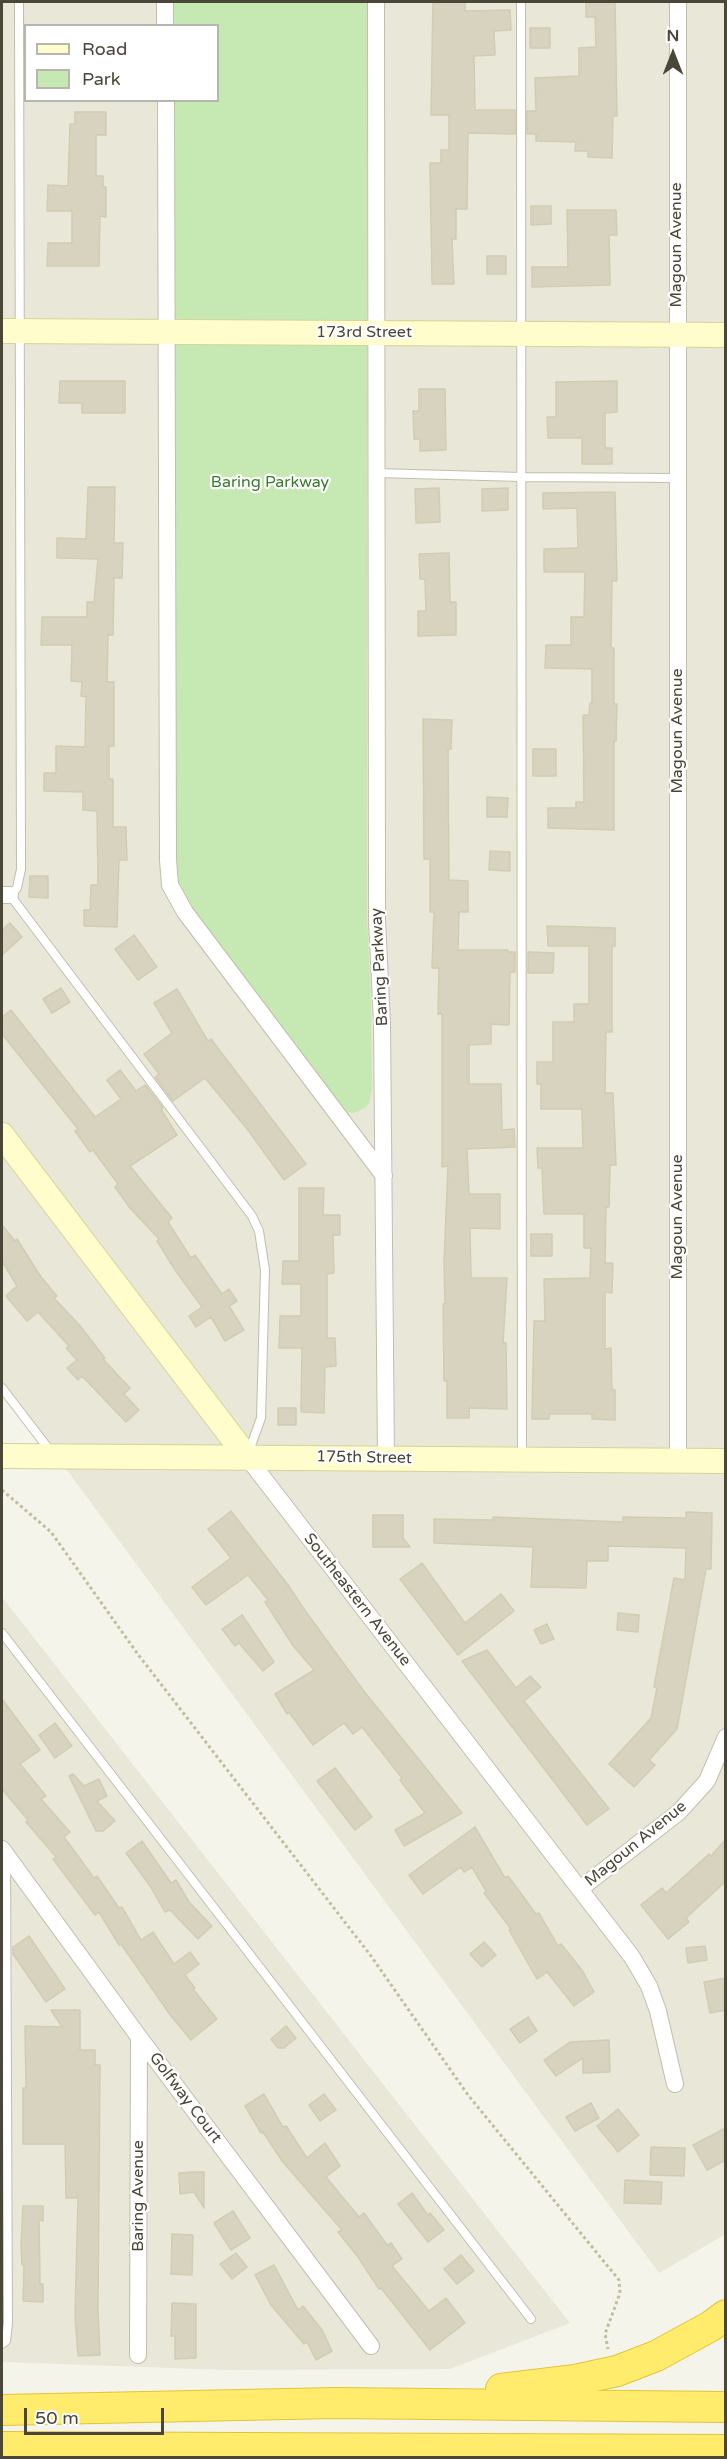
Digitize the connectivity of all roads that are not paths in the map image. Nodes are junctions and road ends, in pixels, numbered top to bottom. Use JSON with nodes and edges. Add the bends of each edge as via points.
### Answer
{"nodes":[{"id":1,"x":19,"y":2,"type":"edge"},
{"id":2,"x":165,"y":2,"type":"edge"},
{"id":3,"x":376,"y":2,"type":"edge"},
{"id":4,"x":521,"y":2,"type":"edge"},
{"id":5,"x":678,"y":2,"type":"edge"},
{"id":6,"x":165,"y":24,"type":"edge"},
{"id":7,"x":166,"y":102,"type":"edge"},
{"id":8,"x":11,"y":331,"type":"edge"},
{"id":9,"x":166,"y":332,"type":"junction"},
{"id":10,"x":376,"y":333,"type":"junction"},
{"id":11,"x":521,"y":333,"type":"junction"},
{"id":12,"x":677,"y":334,"type":"junction"},
{"id":13,"x":726,"y":334,"type":"edge"},
{"id":14,"x":376,"y":473,"type":"junction"},
{"id":15,"x":521,"y":477,"type":"junction"},
{"id":16,"x":678,"y":478,"type":"junction"},
{"id":17,"x":6,"y":895,"type":"edge"},
{"id":18,"x":2,"y":1135,"type":"edge"},
{"id":19,"x":384,"y":1176,"type":"junction"},
{"id":20,"x":2,"y":1388,"type":"edge"},
{"id":21,"x":2,"y":1456,"type":"edge"},
{"id":22,"x":54,"y":1456,"type":"junction"},
{"id":23,"x":247,"y":1457,"type":"junction"},
{"id":24,"x":386,"y":1459,"type":"junction"},
{"id":25,"x":522,"y":1460,"type":"junction"},
{"id":26,"x":678,"y":1461,"type":"junction"},
{"id":27,"x":726,"y":1461,"type":"edge"},
{"id":28,"x":2,"y":1633,"type":"edge"},
{"id":29,"x":726,"y":1737,"type":"edge"},
{"id":30,"x":4,"y":1852,"type":"edge"},
{"id":31,"x":580,"y":1889,"type":"junction"},
{"id":32,"x":139,"y":2037,"type":"junction"},
{"id":33,"x":675,"y":2084,"type":"dead end"},
{"id":34,"x":726,"y":2315,"type":"edge"},
{"id":35,"x":531,"y":2319,"type":"dead end"},
{"id":36,"x":2,"y":2344,"type":"edge"},
{"id":37,"x":371,"y":2346,"type":"dead end"},
{"id":38,"x":138,"y":2355,"type":"dead end"},
{"id":39,"x":335,"y":2403,"type":"junction"},
{"id":40,"x":726,"y":2406,"type":"edge"},
{"id":41,"x":2,"y":2410,"type":"edge"},
{"id":42,"x":2,"y":2447,"type":"edge"},
{"id":43,"x":726,"y":2450,"type":"edge"}],
"edges":[{"from":1,"to":8,"type":"lane"},
{"from":2,"to":6,"type":"street"},
{"from":3,"to":10,"type":"street","name":"Baring Parkway"},
{"from":4,"to":11,"type":"lane"},
{"from":5,"to":12,"type":"street","name":"Magoun Avenue"},
{"from":7,"to":9,"type":"street"},
{"from":8,"to":9,"type":"street","name":"173rd Street"},
{"from":8,"to":17,"type":"lane","via":[[21,869],[17,888]]},
{"from":9,"to":10,"type":"street","name":"173rd Street"},
{"from":9,"to":19,"type":"street","via":[[170,885],[184,912]]},
{"from":10,"to":11,"type":"street","name":"173rd Street"},
{"from":10,"to":14,"type":"street","name":"Baring Parkway"},
{"from":11,"to":12,"type":"street","name":"173rd Street"},
{"from":11,"to":15,"type":"lane"},
{"from":12,"to":13,"type":"street","name":"173rd Street"},
{"from":12,"to":16,"type":"street","name":"Magoun Avenue"},
{"from":14,"to":15,"type":"lane"},
{"from":14,"to":19,"type":"street","name":"Baring Parkway","via":[[377,920]]},
{"from":15,"to":16,"type":"lane"},
{"from":15,"to":25,"type":"lane"},
{"from":16,"to":26,"type":"street","name":"Magoun Avenue"},
{"from":17,"to":23,"type":"lane","via":[[252,1216],[259,1231],[266,1270],[261,1418]]},
{"from":18,"to":23,"type":"street","name":"Southeastern Avenue"},
{"from":19,"to":24,"type":"street","name":"Baring Parkway"},
{"from":20,"to":22,"type":"lane"},
{"from":21,"to":22,"type":"street","name":"175th Street"},
{"from":22,"to":23,"type":"street","name":"175th Street"},
{"from":23,"to":24,"type":"street","name":"175th Street"},
{"from":23,"to":31,"type":"street","name":"Southeastern Avenue"},
{"from":24,"to":25,"type":"street","name":"175th Street"},
{"from":25,"to":26,"type":"street","name":"175th Street"},
{"from":26,"to":27,"type":"street","name":"175th Street"},
{"from":28,"to":35,"type":"lane"},
{"from":29,"to":31,"type":"street","name":"Magoun Avenue","via":[[707,1781],[679,1812]]},
{"from":30,"to":32,"type":"street","name":"Golfway Court"},
{"from":30,"to":36,"type":"lane","via":[[8,2323],[6,2341]]},
{"from":31,"to":33,"type":"street","name":"Southeastern Avenue","via":[[649,1986],[665,2034]]},
{"from":32,"to":37,"type":"street","name":"Golfway Court"},
{"from":32,"to":38,"type":"street","name":"Baring Avenue"},
{"from":34,"to":39,"type":"highway","via":[[656,2356],[617,2371],[507,2388]]},
{"from":39,"to":40,"type":"highway"},
{"from":39,"to":41,"type":"highway"},
{"from":42,"to":43,"type":"highway"}]}
